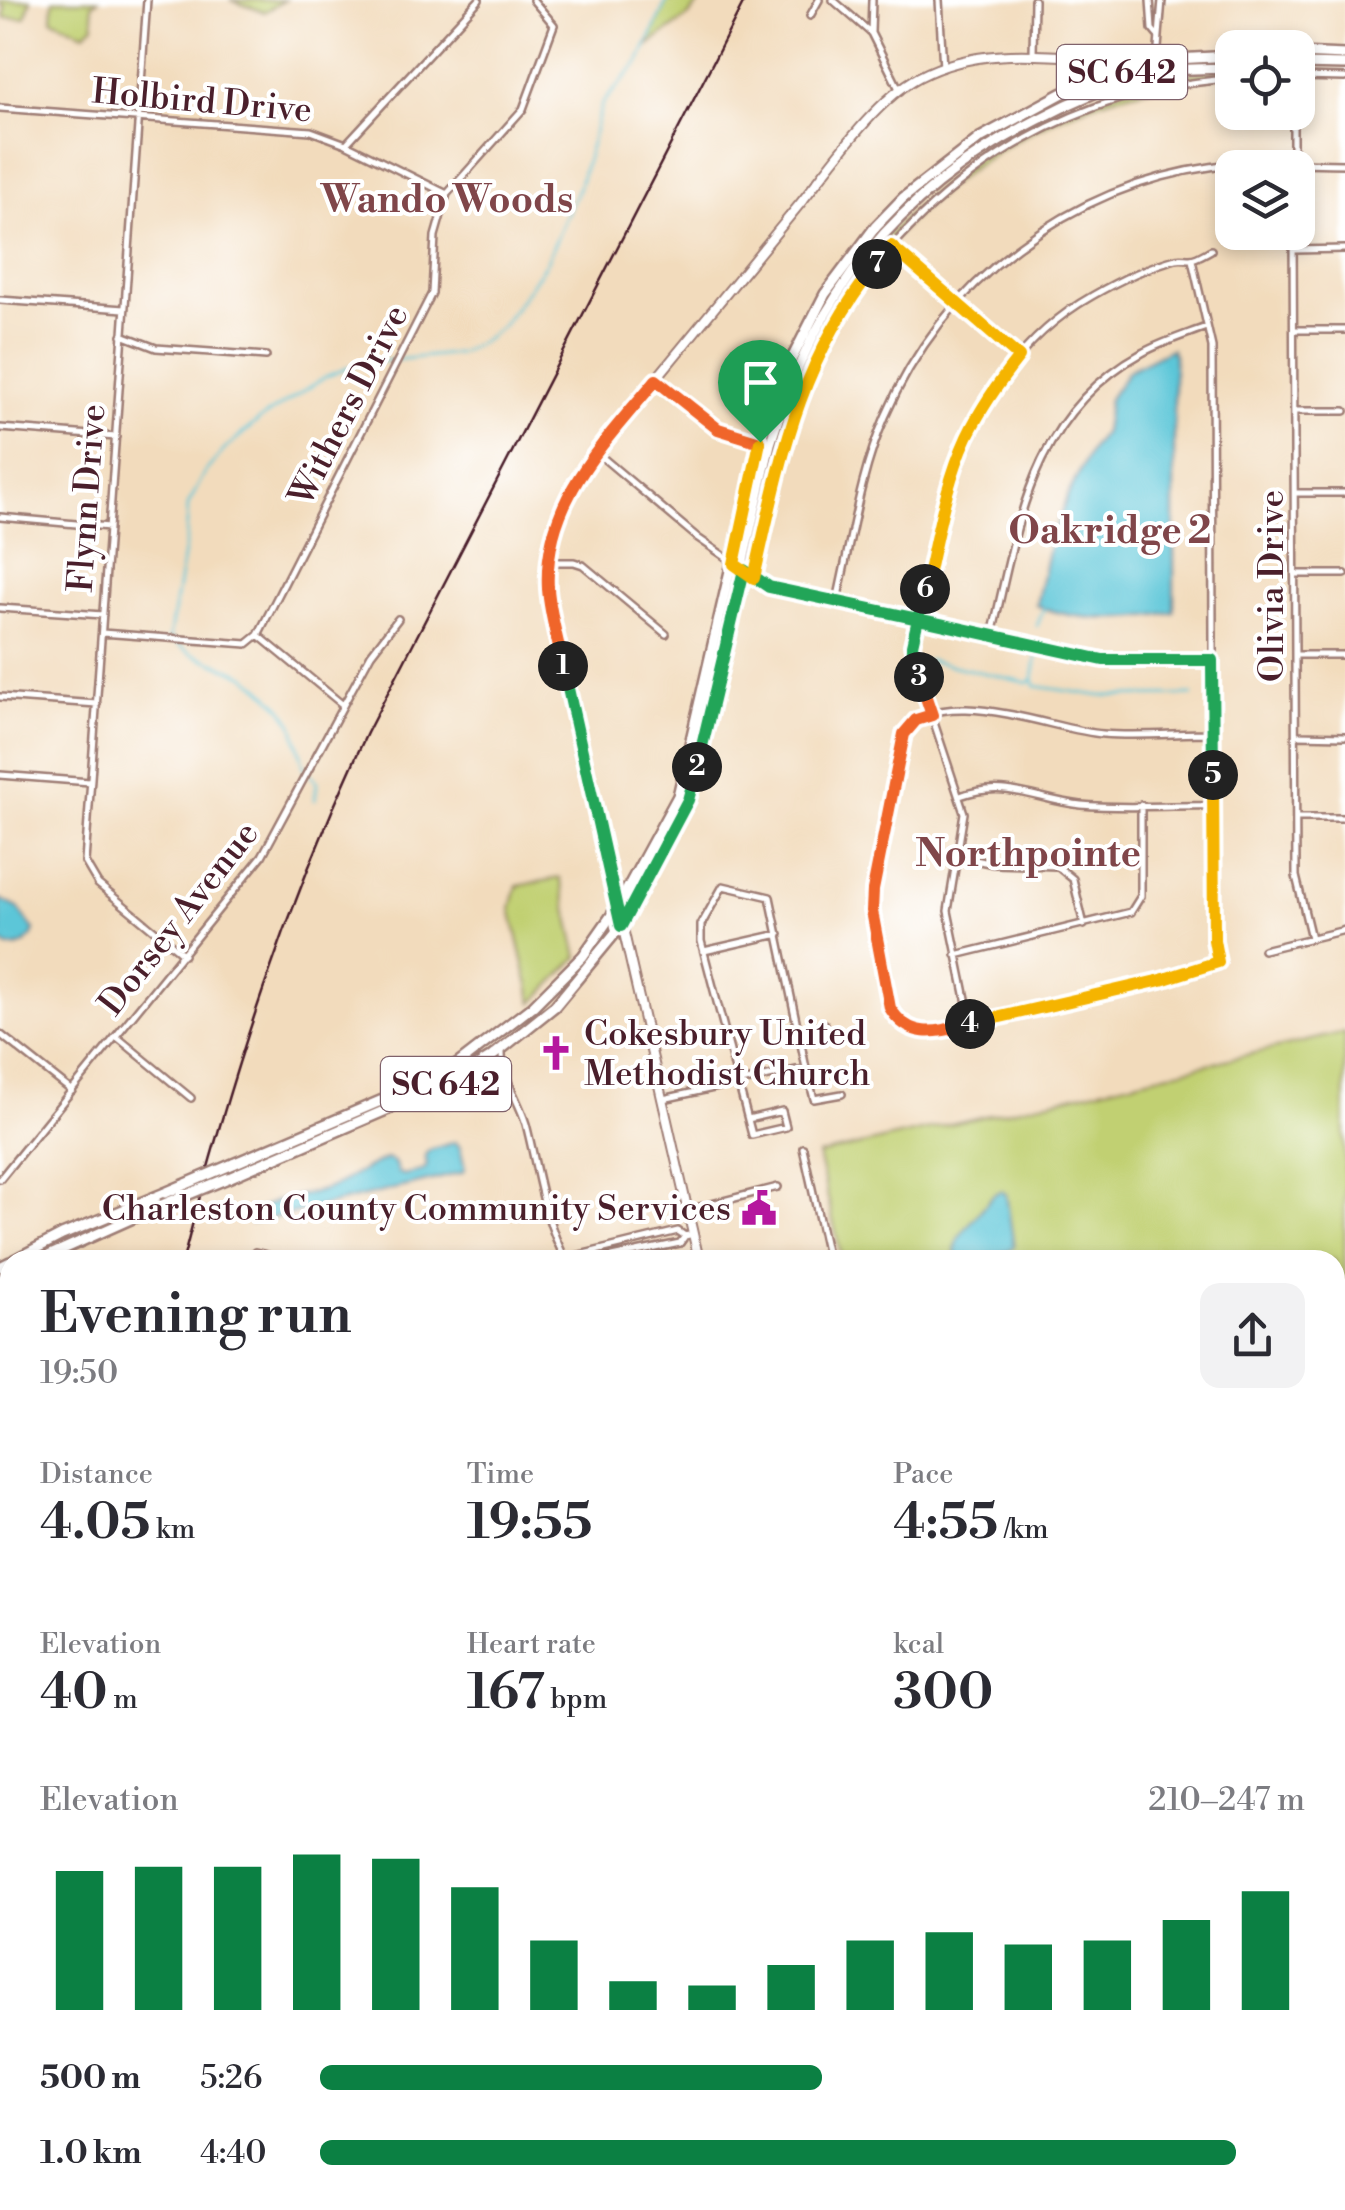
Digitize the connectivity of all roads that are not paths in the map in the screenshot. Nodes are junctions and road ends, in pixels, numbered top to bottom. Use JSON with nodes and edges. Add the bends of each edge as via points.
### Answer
{"nodes":[{"id":1,"x":147,"y":0,"type":"edge"},
{"id":2,"x":479,"y":0,"type":"edge"},
{"id":3,"x":533,"y":0,"type":"edge"},
{"id":4,"x":818,"y":0,"type":"edge"},
{"id":5,"x":832,"y":0,"type":"edge"},
{"id":6,"x":872,"y":0,"type":"edge"},
{"id":7,"x":939,"y":0,"type":"edge"},
{"id":8,"x":1034,"y":0,"type":"edge"},
{"id":9,"x":1150,"y":0,"type":"edge"},
{"id":10,"x":1162,"y":0,"type":"edge"},
{"id":11,"x":810,"y":16,"type":"dead end"},
{"id":12,"x":871,"y":33,"type":"junction"},
{"id":13,"x":1157,"y":35,"type":"junction"},
{"id":14,"x":1315,"y":53,"type":"edge"},
{"id":15,"x":1033,"y":54,"type":"junction"},
{"id":16,"x":1345,"y":55,"type":"edge"},
{"id":17,"x":1215,"y":57,"type":"edge"},
{"id":18,"x":1157,"y":60,"type":"junction"},
{"id":19,"x":1315,"y":64,"type":"edge"},
{"id":20,"x":1345,"y":65,"type":"edge"},
{"id":21,"x":943,"y":68,"type":"junction"},
{"id":22,"x":1215,"y":69,"type":"edge"},
{"id":23,"x":1156,"y":72,"type":"junction"},
{"id":24,"x":1315,"y":77,"type":"edge"},
{"id":25,"x":1345,"y":78,"type":"edge"},
{"id":26,"x":1115,"y":81,"type":"junction"},
{"id":27,"x":1215,"y":81,"type":"edge"},
{"id":28,"x":900,"y":91,"type":"junction"},
{"id":29,"x":0,"y":108,"type":"edge"},
{"id":30,"x":138,"y":118,"type":"junction"},
{"id":31,"x":346,"y":144,"type":"junction"},
{"id":32,"x":1345,"y":164,"type":"edge"},
{"id":33,"x":1315,"y":165,"type":"edge"},
{"id":34,"x":1215,"y":166,"type":"edge"},
{"id":35,"x":447,"y":194,"type":"junction"},
{"id":36,"x":891,"y":246,"type":"junction"},
{"id":37,"x":1211,"y":250,"type":"dead end"},
{"id":38,"x":1294,"y":250,"type":"edge"},
{"id":39,"x":1315,"y":250,"type":"edge"},
{"id":40,"x":1345,"y":250,"type":"edge"},
{"id":41,"x":1192,"y":260,"type":"junction"},
{"id":42,"x":0,"y":300,"type":"edge"},
{"id":43,"x":956,"y":304,"type":"junction"},
{"id":44,"x":124,"y":309,"type":"junction"},
{"id":45,"x":1206,"y":327,"type":"junction"},
{"id":46,"x":1294,"y":330,"type":"junction"},
{"id":47,"x":1345,"y":330,"type":"edge"},
{"id":48,"x":122,"y":335,"type":"junction"},
{"id":49,"x":266,"y":356,"type":"dead end"},
{"id":50,"x":1019,"y":357,"type":"junction"},
{"id":51,"x":656,"y":380,"type":"junction"},
{"id":52,"x":1295,"y":411,"type":"junction"},
{"id":53,"x":1345,"y":411,"type":"edge"},
{"id":54,"x":0,"y":428,"type":"edge"},
{"id":55,"x":116,"y":437,"type":"junction"},
{"id":56,"x":765,"y":443,"type":"junction"},
{"id":57,"x":596,"y":452,"type":"junction"},
{"id":58,"x":1295,"y":493,"type":"junction"},
{"id":59,"x":1345,"y":493,"type":"edge"},
{"id":60,"x":0,"y":518,"type":"edge"},
{"id":61,"x":109,"y":526,"type":"junction"},
{"id":62,"x":548,"y":562,"type":"junction"},
{"id":63,"x":734,"y":564,"type":"junction"},
{"id":64,"x":744,"y":570,"type":"junction"},
{"id":65,"x":1295,"y":574,"type":"junction"},
{"id":66,"x":1345,"y":574,"type":"edge"},
{"id":67,"x":754,"y":578,"type":"junction"},
{"id":68,"x":837,"y":601,"type":"junction"},
{"id":69,"x":0,"y":608,"type":"edge"},
{"id":70,"x":103,"y":615,"type":"junction"},
{"id":71,"x":398,"y":619,"type":"dead end"},
{"id":72,"x":918,"y":619,"type":"junction"},
{"id":73,"x":102,"y":633,"type":"junction"},
{"id":74,"x":666,"y":634,"type":"dead end"},
{"id":75,"x":258,"y":635,"type":"junction"},
{"id":76,"x":992,"y":635,"type":"junction"},
{"id":77,"x":1296,"y":655,"type":"junction"},
{"id":78,"x":1345,"y":655,"type":"edge"},
{"id":79,"x":1212,"y":660,"type":"junction"},
{"id":80,"x":0,"y":698,"type":"edge"},
{"id":81,"x":97,"y":704,"type":"junction"},
{"id":82,"x":344,"y":705,"type":"junction"},
{"id":83,"x":932,"y":715,"type":"junction"},
{"id":84,"x":1212,"y":733,"type":"junction"},
{"id":85,"x":1297,"y":736,"type":"junction"},
{"id":86,"x":1345,"y":736,"type":"edge"},
{"id":87,"x":0,"y":775,"type":"edge"},
{"id":88,"x":90,"y":782,"type":"junction"},
{"id":89,"x":960,"y":796,"type":"junction"},
{"id":90,"x":1141,"y":805,"type":"junction"},
{"id":91,"x":1213,"y":806,"type":"junction"},
{"id":92,"x":1298,"y":818,"type":"junction"},
{"id":93,"x":1345,"y":818,"type":"edge"},
{"id":94,"x":956,"y":856,"type":"junction"},
{"id":95,"x":618,"y":906,"type":"junction"},
{"id":96,"x":1084,"y":925,"type":"junction"},
{"id":97,"x":621,"y":926,"type":"junction"},
{"id":98,"x":1345,"y":930,"type":"edge"},
{"id":99,"x":780,"y":934,"type":"junction"},
{"id":100,"x":1311,"y":938,"type":"junction"},
{"id":101,"x":1263,"y":950,"type":"dead end"},
{"id":102,"x":704,"y":952,"type":"junction"},
{"id":103,"x":184,"y":954,"type":"junction"},
{"id":104,"x":956,"y":955,"type":"junction"},
{"id":105,"x":825,"y":1024,"type":"dead end"},
{"id":106,"x":972,"y":1024,"type":"junction"},
{"id":107,"x":798,"y":1031,"type":"junction"},
{"id":108,"x":0,"y":1034,"type":"edge"},
{"id":109,"x":117,"y":1037,"type":"junction"},
{"id":110,"x":502,"y":1050,"type":"junction"},
{"id":111,"x":478,"y":1066,"type":"junction"},
{"id":112,"x":806,"y":1068,"type":"junction"},
{"id":113,"x":503,"y":1073,"type":"junction"},
{"id":114,"x":738,"y":1082,"type":"junction"},
{"id":115,"x":72,"y":1091,"type":"junction"},
{"id":116,"x":842,"y":1094,"type":"dead end"},
{"id":117,"x":191,"y":1098,"type":"dead end"},
{"id":118,"x":663,"y":1099,"type":"junction"},
{"id":119,"x":748,"y":1119,"type":"junction"},
{"id":120,"x":803,"y":1148,"type":"dead end"},
{"id":121,"x":0,"y":1178,"type":"edge"},
{"id":122,"x":778,"y":1188,"type":"dead end"},
{"id":123,"x":688,"y":1210,"type":"junction"},
{"id":124,"x":689,"y":1235,"type":"junction"},
{"id":125,"x":33,"y":1250,"type":"edge"},
{"id":126,"x":61,"y":1250,"type":"edge"},
{"id":127,"x":560,"y":1250,"type":"edge"},
{"id":128,"x":602,"y":1250,"type":"edge"},
{"id":129,"x":649,"y":1250,"type":"edge"},
{"id":130,"x":696,"y":1250,"type":"edge"},
{"id":131,"x":826,"y":1250,"type":"edge"}],
"edges":[{"from":1,"to":30,"type":"street","name":"Flynn Drive"},
{"from":2,"to":31,"type":"street"},
{"from":3,"to":35,"type":"street","name":"Withers Drive","via":[[554,26],[523,109]]},
{"from":4,"to":11,"type":"street"},
{"from":5,"to":12,"type":"street"},
{"from":6,"to":12,"type":"street"},
{"from":7,"to":21,"type":"street"},
{"from":8,"to":15,"type":"street"},
{"from":9,"to":13,"type":"street"},
{"from":10,"to":13,"type":"street"},
{"from":12,"to":28,"type":"street"},
{"from":13,"to":18,"type":"street"},
{"from":14,"to":16,"type":"main road"},
{"from":15,"to":21,"type":"street"},
{"from":15,"to":26,"type":"street","via":[[1106,59]]},
{"from":17,"to":18,"type":"main road","number":"SC 642"},
{"from":18,"to":23,"type":"street"},
{"from":18,"to":26,"type":"main road","number":"SC 642"},
{"from":19,"to":20,"type":"main road"},
{"from":21,"to":28,"type":"street"},
{"from":22,"to":23,"type":"main road","number":"SC 642"},
{"from":23,"to":26,"type":"main road","number":"SC 642"},
{"from":24,"to":25,"type":"street"},
{"from":26,"to":56,"type":"main road","number":"SC 642","via":[[1063,93],[988,133],[889,213],[849,260],[803,333],[782,378]]},
{"from":27,"to":36,"type":"street","via":[[1105,103],[1044,128],[956,184]]},
{"from":28,"to":51,"type":"street"},
{"from":29,"to":30,"type":"street","name":"Holbird Drive"},
{"from":30,"to":31,"type":"street","name":"Holbird Drive","via":[[311,130]]},
{"from":30,"to":44,"type":"street","name":"Flynn Drive"},
{"from":31,"to":35,"type":"street","name":"Holbird Drive"},
{"from":32,"to":33,"type":"street"},
{"from":34,"to":43,"type":"street","via":[[1094,201],[1024,242]]},
{"from":35,"to":75,"type":"street","name":"Withers Drive","via":[[435,236],[432,293]]},
{"from":36,"to":43,"type":"street"},
{"from":36,"to":67,"type":"street","via":[[844,310],[800,397]]},
{"from":37,"to":41,"type":"street"},
{"from":38,"to":46,"type":"street","name":"Olivia Drive"},
{"from":39,"to":40,"type":"street"},
{"from":41,"to":45,"type":"street"},
{"from":41,"to":50,"type":"street","via":[[1161,264],[1086,299]]},
{"from":42,"to":44,"type":"street"},
{"from":43,"to":50,"type":"street"},
{"from":43,"to":68,"type":"street","via":[[919,352],[884,418]]},
{"from":44,"to":48,"type":"street","name":"Flynn Drive"},
{"from":45,"to":76,"type":"street","via":[[1120,368],[1054,435],[1024,498]]},
{"from":45,"to":79,"type":"street","via":[[1212,347]]},
{"from":46,"to":47,"type":"street"},
{"from":46,"to":52,"type":"street","name":"Olivia Drive"},
{"from":48,"to":49,"type":"street","via":[[156,348]]},
{"from":48,"to":55,"type":"street","name":"Flynn Drive"},
{"from":50,"to":72,"type":"street","via":[[966,438]]},
{"from":51,"to":56,"type":"street","via":[[718,429]]},
{"from":51,"to":57,"type":"street"},
{"from":52,"to":53,"type":"street"},
{"from":52,"to":58,"type":"street","name":"Olivia Drive"},
{"from":54,"to":55,"type":"street"},
{"from":55,"to":61,"type":"street","name":"Flynn Drive"},
{"from":56,"to":63,"type":"main road","number":"SC 642"},
{"from":56,"to":64,"type":"main road","number":"SC 642"},
{"from":57,"to":62,"type":"street","via":[[565,498]]},
{"from":57,"to":63,"type":"street"},
{"from":58,"to":59,"type":"street"},
{"from":58,"to":65,"type":"street","name":"Olivia Drive"},
{"from":60,"to":61,"type":"street"},
{"from":61,"to":70,"type":"street","name":"Flynn Drive"},
{"from":62,"to":74,"type":"street","via":[[584,566]]},
{"from":62,"to":95,"type":"street","via":[[554,623]]},
{"from":63,"to":64,"type":"street"},
{"from":63,"to":95,"type":"main road","number":"SC 642","via":[[678,796]]},
{"from":64,"to":67,"type":"street"},
{"from":64,"to":97,"type":"main road","number":"SC 642","via":[[688,800]]},
{"from":65,"to":66,"type":"street"},
{"from":65,"to":77,"type":"street","name":"Olivia Drive"},
{"from":67,"to":68,"type":"street"},
{"from":68,"to":72,"type":"street"},
{"from":69,"to":70,"type":"street"},
{"from":70,"to":73,"type":"street","name":"Flynn Drive"},
{"from":71,"to":82,"type":"street","name":"Dorsey Avenue"},
{"from":72,"to":76,"type":"street"},
{"from":72,"to":83,"type":"street","via":[[914,662]]},
{"from":73,"to":75,"type":"street","via":[[247,644]]},
{"from":73,"to":81,"type":"street","name":"Flynn Drive"},
{"from":75,"to":82,"type":"street"},
{"from":76,"to":79,"type":"street","via":[[1103,660]]},
{"from":77,"to":78,"type":"street"},
{"from":77,"to":85,"type":"street","name":"Olivia Drive"},
{"from":79,"to":84,"type":"street"},
{"from":80,"to":81,"type":"street"},
{"from":81,"to":88,"type":"street","name":"Flynn Drive"},
{"from":82,"to":103,"type":"street","name":"Dorsey Avenue","via":[[267,849]]},
{"from":83,"to":84,"type":"street","via":[[977,708],[1101,734]]},
{"from":83,"to":89,"type":"street"},
{"from":83,"to":106,"type":"street","via":[[904,734],[873,890],[874,934],[896,1018],[928,1034]]},
{"from":84,"to":91,"type":"street"},
{"from":85,"to":86,"type":"street"},
{"from":85,"to":92,"type":"street","name":"Olivia Drive"},
{"from":87,"to":88,"type":"street"},
{"from":88,"to":103,"type":"street","name":"Flynn Drive","via":[[89,873]]},
{"from":89,"to":90,"type":"street","via":[[1000,788],[1081,804]]},
{"from":89,"to":94,"type":"street","via":[[964,821]]},
{"from":90,"to":91,"type":"street"},
{"from":90,"to":96,"type":"street","via":[[1141,896],[1122,916]]},
{"from":91,"to":106,"type":"street","via":[[1218,962]]},
{"from":92,"to":93,"type":"street"},
{"from":92,"to":100,"type":"street","name":"Olivia Drive","via":[[1296,876]]},
{"from":94,"to":96,"type":"street","via":[[1057,866],[1073,879]]},
{"from":94,"to":104,"type":"street","via":[[948,912]]},
{"from":95,"to":97,"type":"street"},
{"from":95,"to":125,"type":"main road","number":"SC 642","bridge":true,"via":[[583,956],[534,1006],[446,1072]]},
{"from":96,"to":104,"type":"street"},
{"from":97,"to":110,"type":"main road","number":"SC 642","via":[[554,1006]]},
{"from":97,"to":118,"type":"street"},
{"from":98,"to":100,"type":"street"},
{"from":99,"to":102,"type":"street"},
{"from":99,"to":102,"type":"street","via":[[770,896],[723,886],[701,925]]},
{"from":99,"to":107,"type":"street"},
{"from":100,"to":101,"type":"street"},
{"from":102,"to":114,"type":"street"},
{"from":103,"to":109,"type":"street","name":"Dorsey Avenue"},
{"from":104,"to":106,"type":"street"},
{"from":105,"to":107,"type":"street"},
{"from":107,"to":112,"type":"street"},
{"from":108,"to":115,"type":"street"},
{"from":109,"to":115,"type":"street","name":"Dorsey Avenue"},
{"from":109,"to":117,"type":"street"},
{"from":110,"to":111,"type":"main road","number":"SC 642"},
{"from":110,"to":113,"type":"street"},
{"from":111,"to":113,"type":"street"},
{"from":111,"to":126,"type":"main road","number":"SC 642","bridge":true},
{"from":112,"to":114,"type":"street"},
{"from":112,"to":116,"type":"street","via":[[814,1099]]},
{"from":113,"to":127,"type":"street","via":[[521,1108]]},
{"from":114,"to":118,"type":"street"},
{"from":114,"to":119,"type":"street"},
{"from":115,"to":121,"type":"street","name":"Dorsey Avenue"},
{"from":118,"to":123,"type":"street"},
{"from":119,"to":119,"type":"street","via":[[752,1135],[786,1127],[782,1111]]},
{"from":120,"to":131,"type":"street"},
{"from":122,"to":123,"type":"street"},
{"from":123,"to":124,"type":"street"},
{"from":124,"to":128,"type":"street","via":[[678,1230]]},
{"from":124,"to":129,"type":"street","via":[[680,1244]]},
{"from":124,"to":130,"type":"street"}]}
